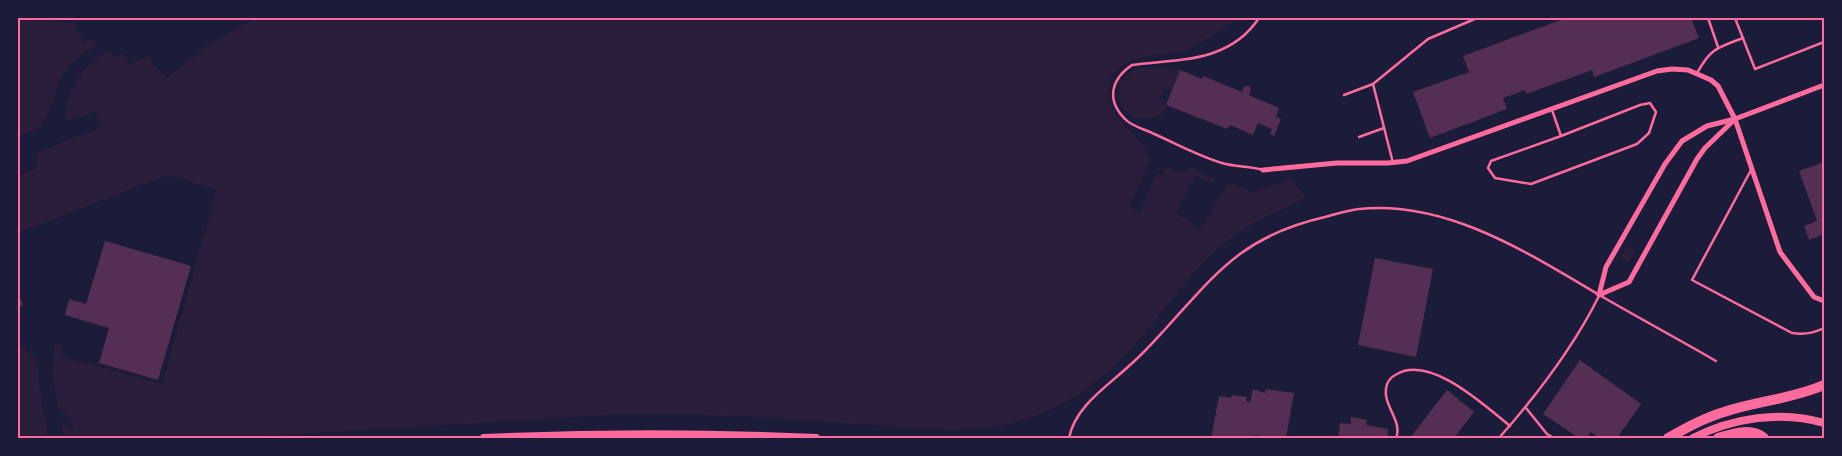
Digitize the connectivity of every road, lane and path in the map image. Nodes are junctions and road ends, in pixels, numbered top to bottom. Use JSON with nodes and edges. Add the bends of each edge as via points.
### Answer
{"nodes":[{"id":1,"x":1259,"y":18,"type":"edge"},
{"id":2,"x":1477,"y":18,"type":"edge"},
{"id":3,"x":1708,"y":18,"type":"edge"},
{"id":4,"x":1735,"y":18,"type":"edge"},
{"id":5,"x":1743,"y":38,"type":"junction"},
{"id":6,"x":1824,"y":42,"type":"edge"},
{"id":7,"x":1718,"y":47,"type":"junction"},
{"id":8,"x":1697,"y":73,"type":"junction"},
{"id":9,"x":1373,"y":84,"type":"junction"},
{"id":10,"x":1824,"y":85,"type":"edge"},
{"id":11,"x":1344,"y":94,"type":"dead end"},
{"id":12,"x":1552,"y":108,"type":"junction"},
{"id":13,"x":1735,"y":119,"type":"junction"},
{"id":14,"x":1384,"y":128,"type":"junction"},
{"id":15,"x":1561,"y":136,"type":"junction"},
{"id":16,"x":1359,"y":137,"type":"dead end"},
{"id":17,"x":1393,"y":163,"type":"junction"},
{"id":18,"x":1752,"y":168,"type":"junction"},
{"id":19,"x":1263,"y":170,"type":"joint"},
{"id":20,"x":1599,"y":295,"type":"junction"},
{"id":21,"x":1824,"y":301,"type":"edge"},
{"id":22,"x":1824,"y":328,"type":"edge"},
{"id":23,"x":1716,"y":361,"type":"dead end"},
{"id":24,"x":1824,"y":385,"type":"edge"},
{"id":25,"x":1526,"y":408,"type":"junction"},
{"id":26,"x":1824,"y":423,"type":"edge"},
{"id":27,"x":1510,"y":426,"type":"junction"},
{"id":28,"x":484,"y":438,"type":"edge"},
{"id":29,"x":816,"y":438,"type":"edge"},
{"id":30,"x":1069,"y":438,"type":"edge"},
{"id":31,"x":1396,"y":438,"type":"edge"},
{"id":32,"x":1499,"y":438,"type":"edge"},
{"id":33,"x":1554,"y":438,"type":"edge"},
{"id":34,"x":1668,"y":438,"type":"edge"},
{"id":35,"x":1693,"y":438,"type":"edge"},
{"id":36,"x":1718,"y":438,"type":"edge"},
{"id":37,"x":1764,"y":438,"type":"edge"}],
"edges":[{"from":1,"to":19,"type":"lane","via":[[1240,39],[1220,51],[1199,58],[1132,65],[1116,80],[1113,92],[1115,105],[1126,120],[1223,164]]},
{"from":2,"to":9,"type":"lane","via":[[1428,39]]},
{"from":3,"to":7,"type":"lane"},
{"from":4,"to":5,"type":"lane"},
{"from":5,"to":6,"type":"lane","via":[[1755,69]]},
{"from":5,"to":7,"type":"lane"},
{"from":7,"to":8,"type":"lane","via":[[1705,59]]},
{"from":8,"to":12,"type":"street","via":[[1672,69],[1657,71]]},
{"from":8,"to":13,"type":"street","via":[[1718,86]]},
{"from":9,"to":11,"type":"lane"},
{"from":9,"to":14,"type":"lane"},
{"from":10,"to":13,"type":"street"},
{"from":12,"to":15,"type":"lane"},
{"from":12,"to":17,"type":"street"},
{"from":13,"to":18,"type":"street"},
{"from":13,"to":20,"type":"street","via":[[1697,159],[1629,282]]},
{"from":13,"to":20,"type":"street","via":[[1707,126],[1682,141],[1665,164],[1606,267]]},
{"from":14,"to":16,"type":"lane"},
{"from":14,"to":17,"type":"lane"},
{"from":15,"to":15,"type":"lane","via":[[1491,161],[1488,168],[1495,178],[1531,184],[1636,144],[1649,133],[1656,112],[1650,103],[1640,105]]},
{"from":17,"to":19,"type":"street"},
{"from":18,"to":21,"type":"street","via":[[1780,252],[1814,297]]},
{"from":18,"to":22,"type":"lane","via":[[1692,280],[1792,333],[1802,335]]},
{"from":20,"to":23,"type":"lane"},
{"from":20,"to":25,"type":"lane","via":[[1586,322]]},
{"from":20,"to":30,"type":"lane","via":[[1496,237],[1422,212],[1358,209],[1297,223],[1239,255],[1212,279],[1148,348],[1084,408]]},
{"from":24,"to":34,"type":"highway","via":[[1791,397],[1725,412]]},
{"from":25,"to":27,"type":"lane"},
{"from":25,"to":33,"type":"lane"},
{"from":26,"to":35,"type":"main road","via":[[1808,418],[1765,416],[1710,430]]},
{"from":27,"to":31,"type":"lane","via":[[1450,380],[1414,370],[1401,372],[1386,383],[1386,400],[1395,418]]},
{"from":27,"to":32,"type":"lane"},
{"from":28,"to":29,"type":"main road","via":[[719,434]]},
{"from":36,"to":37,"type":"highway","via":[[1746,432]]}]}
